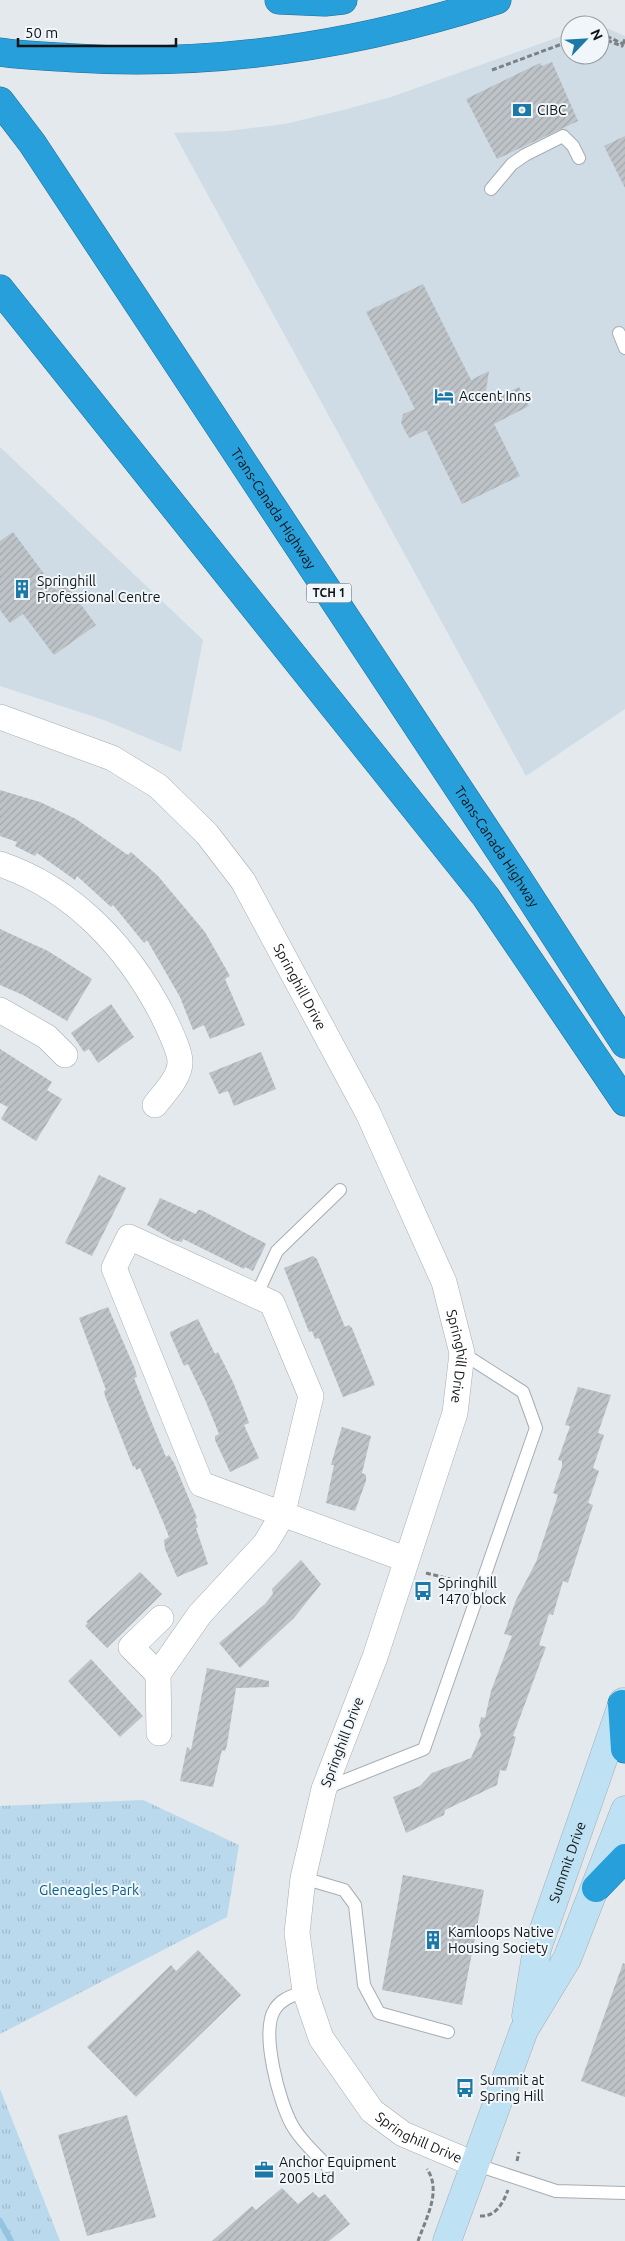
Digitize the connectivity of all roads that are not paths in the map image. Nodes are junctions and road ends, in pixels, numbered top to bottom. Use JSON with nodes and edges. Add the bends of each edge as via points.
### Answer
{"nodes":[{"id":1,"x":279,"y":0,"type":"edge"},
{"id":2,"x":343,"y":0,"type":"edge"},
{"id":3,"x":497,"y":0,"type":"edge"},
{"id":4,"x":0,"y":52,"type":"edge"},
{"id":5,"x":0,"y":101,"type":"edge"},
{"id":6,"x":579,"y":158,"type":"dead end"},
{"id":7,"x":491,"y":189,"type":"dead end"},
{"id":8,"x":0,"y":288,"type":"edge"},
{"id":9,"x":619,"y":333,"type":"dead end"},
{"id":10,"x":625,"y":348,"type":"edge"},
{"id":11,"x":0,"y":717,"type":"edge"},
{"id":12,"x":0,"y":864,"type":"edge"},
{"id":13,"x":0,"y":1010,"type":"edge"},
{"id":14,"x":625,"y":1044,"type":"edge"},
{"id":15,"x":65,"y":1055,"type":"dead end"},
{"id":16,"x":625,"y":1102,"type":"edge"},
{"id":17,"x":155,"y":1104,"type":"dead end"},
{"id":18,"x":340,"y":1190,"type":"dead end"},
{"id":19,"x":256,"y":1296,"type":"junction"},
{"id":20,"x":462,"y":1353,"type":"junction"},
{"id":21,"x":282,"y":1516,"type":"junction"},
{"id":22,"x":405,"y":1560,"type":"junction"},
{"id":23,"x":161,"y":1618,"type":"dead end"},
{"id":24,"x":158,"y":1674,"type":"junction"},
{"id":25,"x":624,"y":1700,"type":"edge"},
{"id":26,"x":158,"y":1734,"type":"dead end"},
{"id":27,"x":625,"y":1749,"type":"edge"},
{"id":28,"x":324,"y":1789,"type":"junction"},
{"id":29,"x":625,"y":1810,"type":"edge"},
{"id":30,"x":625,"y":1858,"type":"edge"},
{"id":31,"x":303,"y":1878,"type":"junction"},
{"id":32,"x":596,"y":1888,"type":"junction"},
{"id":33,"x":304,"y":1991,"type":"junction"},
{"id":34,"x":524,"y":2030,"type":"junction"},
{"id":35,"x":448,"y":2032,"type":"dead end"},
{"id":36,"x":474,"y":2164,"type":"junction"},
{"id":37,"x":327,"y":2166,"type":"dead end"},
{"id":38,"x":625,"y":2193,"type":"edge"},
{"id":39,"x":446,"y":2241,"type":"edge"}],
"edges":[{"from":1,"to":2,"type":"highway"},
{"from":3,"to":4,"type":"highway","via":[[371,36],[229,56],[126,61]]},
{"from":5,"to":14,"type":"highway","name":"Trans-Canada Highway","number":"TCH 1","via":[[32,143]]},
{"from":6,"to":7,"type":"lane","via":[[574,146],[563,136],[518,159]]},
{"from":8,"to":16,"type":"highway","via":[[486,897]]},
{"from":9,"to":10,"type":"lane"},
{"from":11,"to":20,"type":"street","name":"Springhill Drive","via":[[112,758],[158,786],[207,834],[243,881],[368,1113],[444,1282]]},
{"from":12,"to":17,"type":"street","via":[[52,888],[88,916],[120,947],[149,989],[170,1029],[180,1062],[176,1076]]},
{"from":13,"to":15,"type":"street","via":[[47,1037]]},
{"from":18,"to":19,"type":"lane","via":[[277,1251]]},
{"from":19,"to":21,"type":"street","via":[[272,1303],[311,1396]]},
{"from":19,"to":21,"type":"street","via":[[128,1237],[114,1268],[201,1484]]},
{"from":20,"to":22,"type":"street","name":"Springhill Drive","via":[[455,1413]]},
{"from":20,"to":28,"type":"lane","via":[[523,1392],[536,1428],[424,1749]]},
{"from":21,"to":22,"type":"street"},
{"from":21,"to":24,"type":"street","via":[[265,1544],[200,1614]]},
{"from":22,"to":28,"type":"street","name":"Springhill Drive","via":[[375,1657]]},
{"from":23,"to":24,"type":"street","via":[[131,1646]]},
{"from":24,"to":26,"type":"street"},
{"from":25,"to":27,"type":"highway"},
{"from":25,"to":34,"type":"main road","name":"Summit Drive","via":[[536,1949]]},
{"from":28,"to":31,"type":"street","name":"Springhill Drive"},
{"from":29,"to":32,"type":"main road","name":"Summit Drive"},
{"from":30,"to":32,"type":"highway"},
{"from":31,"to":33,"type":"street","name":"Springhill Drive","via":[[297,1934]]},
{"from":31,"to":35,"type":"lane","via":[[344,1890],[355,1904],[364,1985],[379,2013]]},
{"from":32,"to":34,"type":"main road","name":"Summit Drive","via":[[567,1959]]},
{"from":33,"to":36,"type":"street","name":"Springhill Drive","via":[[322,2038],[372,2111],[403,2134]]},
{"from":33,"to":37,"type":"lane","via":[[283,2000],[274,2010],[269,2022],[272,2053],[279,2092],[292,2125]]},
{"from":34,"to":36,"type":"main road","name":"Summit Drive"},
{"from":36,"to":38,"type":"lane","via":[[556,2192]]},
{"from":36,"to":39,"type":"main road","name":"Summit Drive"}]}
